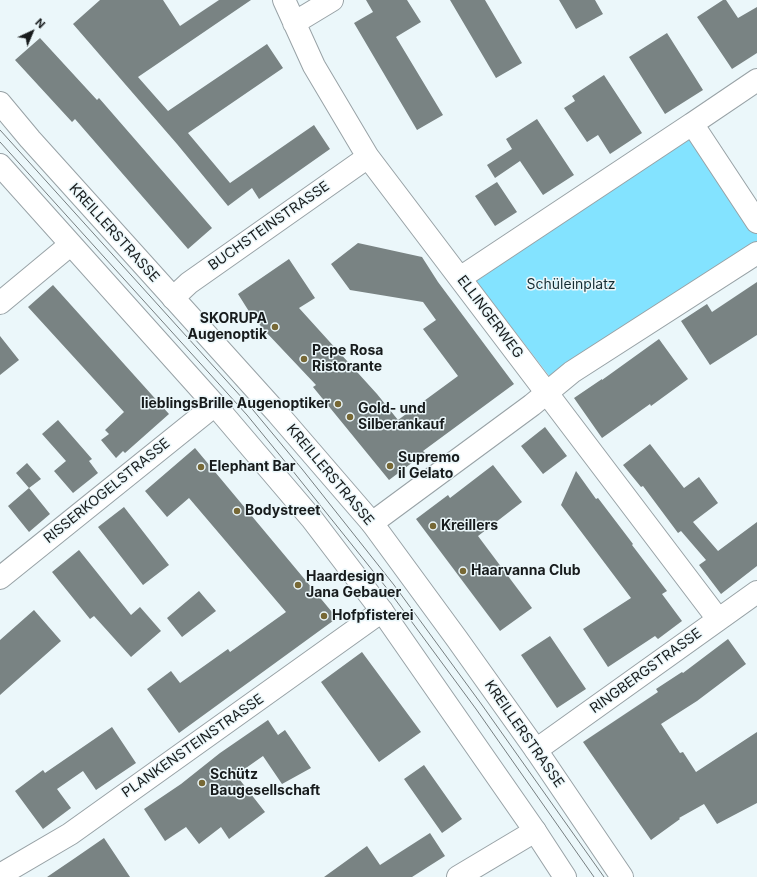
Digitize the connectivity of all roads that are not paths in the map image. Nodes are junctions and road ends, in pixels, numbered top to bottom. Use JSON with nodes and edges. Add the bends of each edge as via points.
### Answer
{"nodes":[{"id":1,"x":284,"y":0,"type":"edge"},
{"id":2,"x":332,"y":0,"type":"edge"},
{"id":3,"x":294,"y":23,"type":"junction"},
{"id":4,"x":757,"y":80,"type":"edge"},
{"id":5,"x":0,"y":103,"type":"edge"},
{"id":6,"x":692,"y":124,"type":"junction"},
{"id":7,"x":368,"y":157,"type":"junction"},
{"id":8,"x":0,"y":165,"type":"edge"},
{"id":9,"x":757,"y":222,"type":"edge"},
{"id":10,"x":70,"y":245,"type":"junction"},
{"id":11,"x":757,"y":252,"type":"edge"},
{"id":12,"x":460,"y":278,"type":"junction"},
{"id":13,"x":173,"y":298,"type":"junction"},
{"id":14,"x":0,"y":303,"type":"edge"},
{"id":15,"x":547,"y":393,"type":"junction"},
{"id":16,"x":215,"y":405,"type":"junction"},
{"id":17,"x":372,"y":524,"type":"junction"},
{"id":18,"x":0,"y":578,"type":"edge"},
{"id":19,"x":757,"y":592,"type":"edge"},
{"id":20,"x":382,"y":611,"type":"junction"},
{"id":21,"x":718,"y":619,"type":"junction"},
{"id":22,"x":536,"y":750,"type":"junction"},
{"id":23,"x":535,"y":831,"type":"junction"},
{"id":24,"x":0,"y":875,"type":"edge"},
{"id":25,"x":458,"y":877,"type":"edge"},
{"id":26,"x":565,"y":877,"type":"edge"},
{"id":27,"x":622,"y":877,"type":"edge"}],
"edges":[{"from":1,"to":3,"type":"street","name":"ELLINGERWEG"},
{"from":2,"to":3,"type":"street"},
{"from":3,"to":7,"type":"street","name":"ELLINGERWEG","via":[[314,66]]},
{"from":4,"to":6,"type":"street"},
{"from":5,"to":13,"type":"street","name":"KREILLERSTRASSE"},
{"from":6,"to":9,"type":"street"},
{"from":6,"to":12,"type":"street"},
{"from":7,"to":12,"type":"street","name":"ELLINGERWEG"},
{"from":7,"to":13,"type":"street","name":"BUCHSTEINSTRASSE","via":[[189,283]]},
{"from":8,"to":10,"type":"street"},
{"from":10,"to":14,"type":"street"},
{"from":10,"to":16,"type":"street"},
{"from":11,"to":15,"type":"street","via":[[572,372]]},
{"from":12,"to":15,"type":"street","name":"ELLINGERWEG"},
{"from":13,"to":17,"type":"street","name":"KREILLERSTRASSE","via":[[278,414]]},
{"from":15,"to":17,"type":"street"},
{"from":15,"to":21,"type":"street","name":"ELLINGERWEG"},
{"from":16,"to":18,"type":"street","name":"RISSERKOGELSTRASSE"},
{"from":16,"to":20,"type":"street","via":[[312,519]]},
{"from":17,"to":22,"type":"street","name":"KREILLERSTRASSE"},
{"from":19,"to":21,"type":"street","name":"RINGBERGSTRASSE"},
{"from":20,"to":23,"type":"street"},
{"from":20,"to":24,"type":"street","name":"PLANKENSTEINSTRASSE","via":[[75,830]]},
{"from":21,"to":22,"type":"street","name":"RINGBERGSTRASSE"},
{"from":22,"to":27,"type":"street","name":"KREILLERSTRASSE"},
{"from":23,"to":25,"type":"street"},
{"from":23,"to":26,"type":"street"}]}
